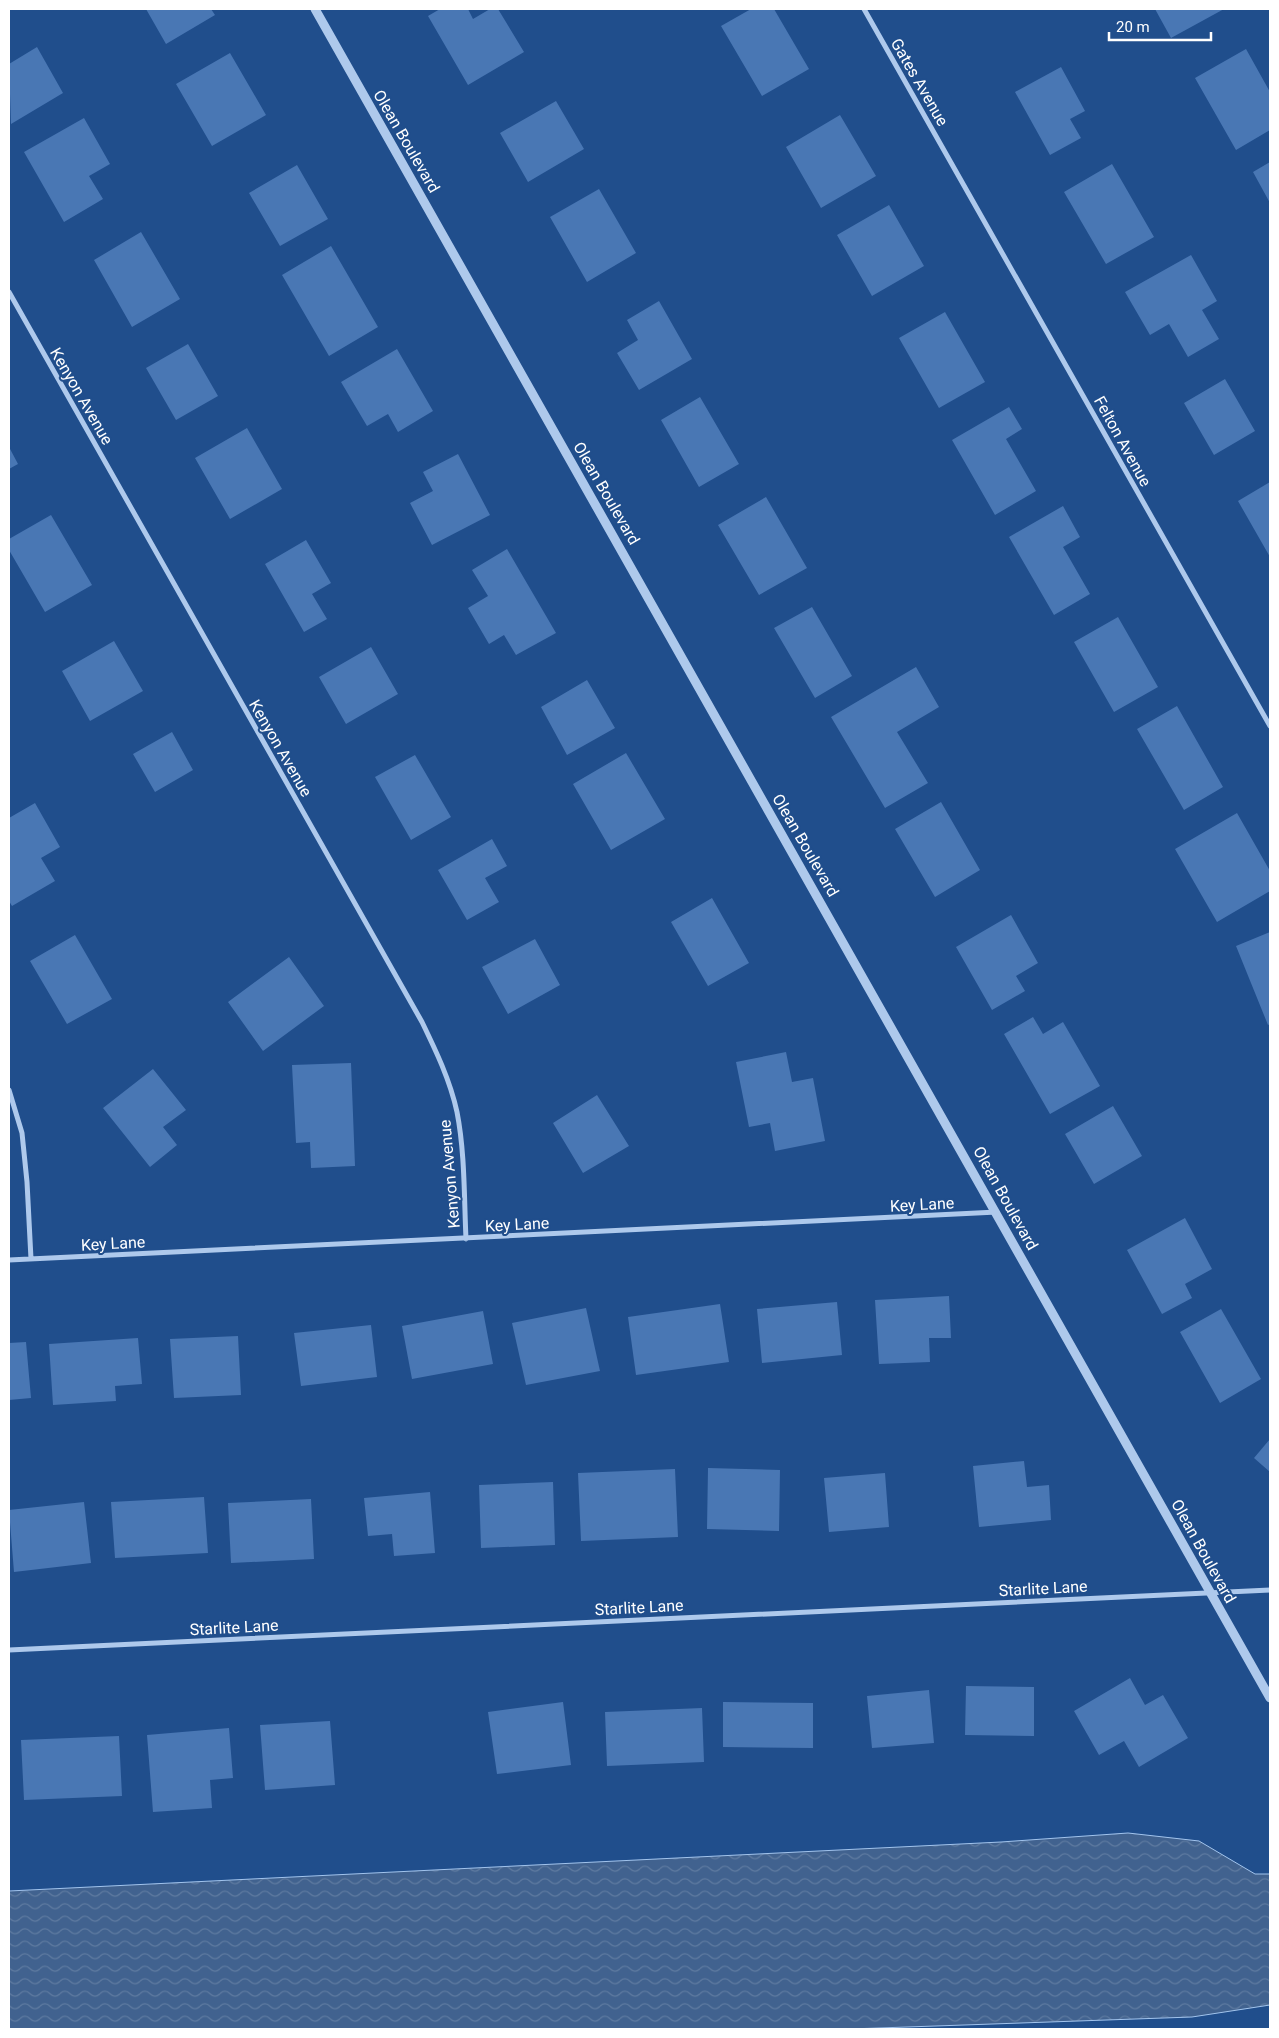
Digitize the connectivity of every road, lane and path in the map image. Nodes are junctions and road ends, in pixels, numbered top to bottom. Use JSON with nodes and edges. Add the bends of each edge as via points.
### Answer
{"nodes":[{"id":1,"x":315,"y":9,"type":"edge"},
{"id":2,"x":864,"y":9,"type":"edge"},
{"id":3,"x":954,"y":168,"type":"joint"},
{"id":4,"x":9,"y":292,"type":"edge"},
{"id":5,"x":1270,"y":726,"type":"edge"},
{"id":6,"x":9,"y":1090,"type":"edge"},
{"id":7,"x":997,"y":1212,"type":"junction"},
{"id":8,"x":466,"y":1239,"type":"junction"},
{"id":9,"x":31,"y":1259,"type":"junction"},
{"id":10,"x":9,"y":1260,"type":"edge"},
{"id":11,"x":1270,"y":1590,"type":"edge"},
{"id":12,"x":1209,"y":1593,"type":"junction"},
{"id":13,"x":9,"y":1650,"type":"edge"},
{"id":14,"x":1270,"y":1698,"type":"edge"}],
"edges":[{"from":1,"to":7,"type":"street","name":"Olean Boulevard"},
{"from":2,"to":3,"type":"street","name":"Gates Avenue"},
{"from":3,"to":5,"type":"street","name":"Felton Avenue"},
{"from":4,"to":8,"type":"street","name":"Kenyon Avenue","via":[[422,1022],[443,1066],[457,1112]]},
{"from":6,"to":9,"type":"street","via":[[22,1133]]},
{"from":7,"to":8,"type":"street","name":"Key Lane"},
{"from":7,"to":12,"type":"street","name":"Olean Boulevard"},
{"from":8,"to":9,"type":"street","name":"Key Lane"},
{"from":9,"to":10,"type":"street","name":"Key Lane"},
{"from":11,"to":12,"type":"street","name":"Starlite Lane"},
{"from":12,"to":13,"type":"street","name":"Starlite Lane"},
{"from":12,"to":14,"type":"street","name":"Olean Boulevard"}]}
